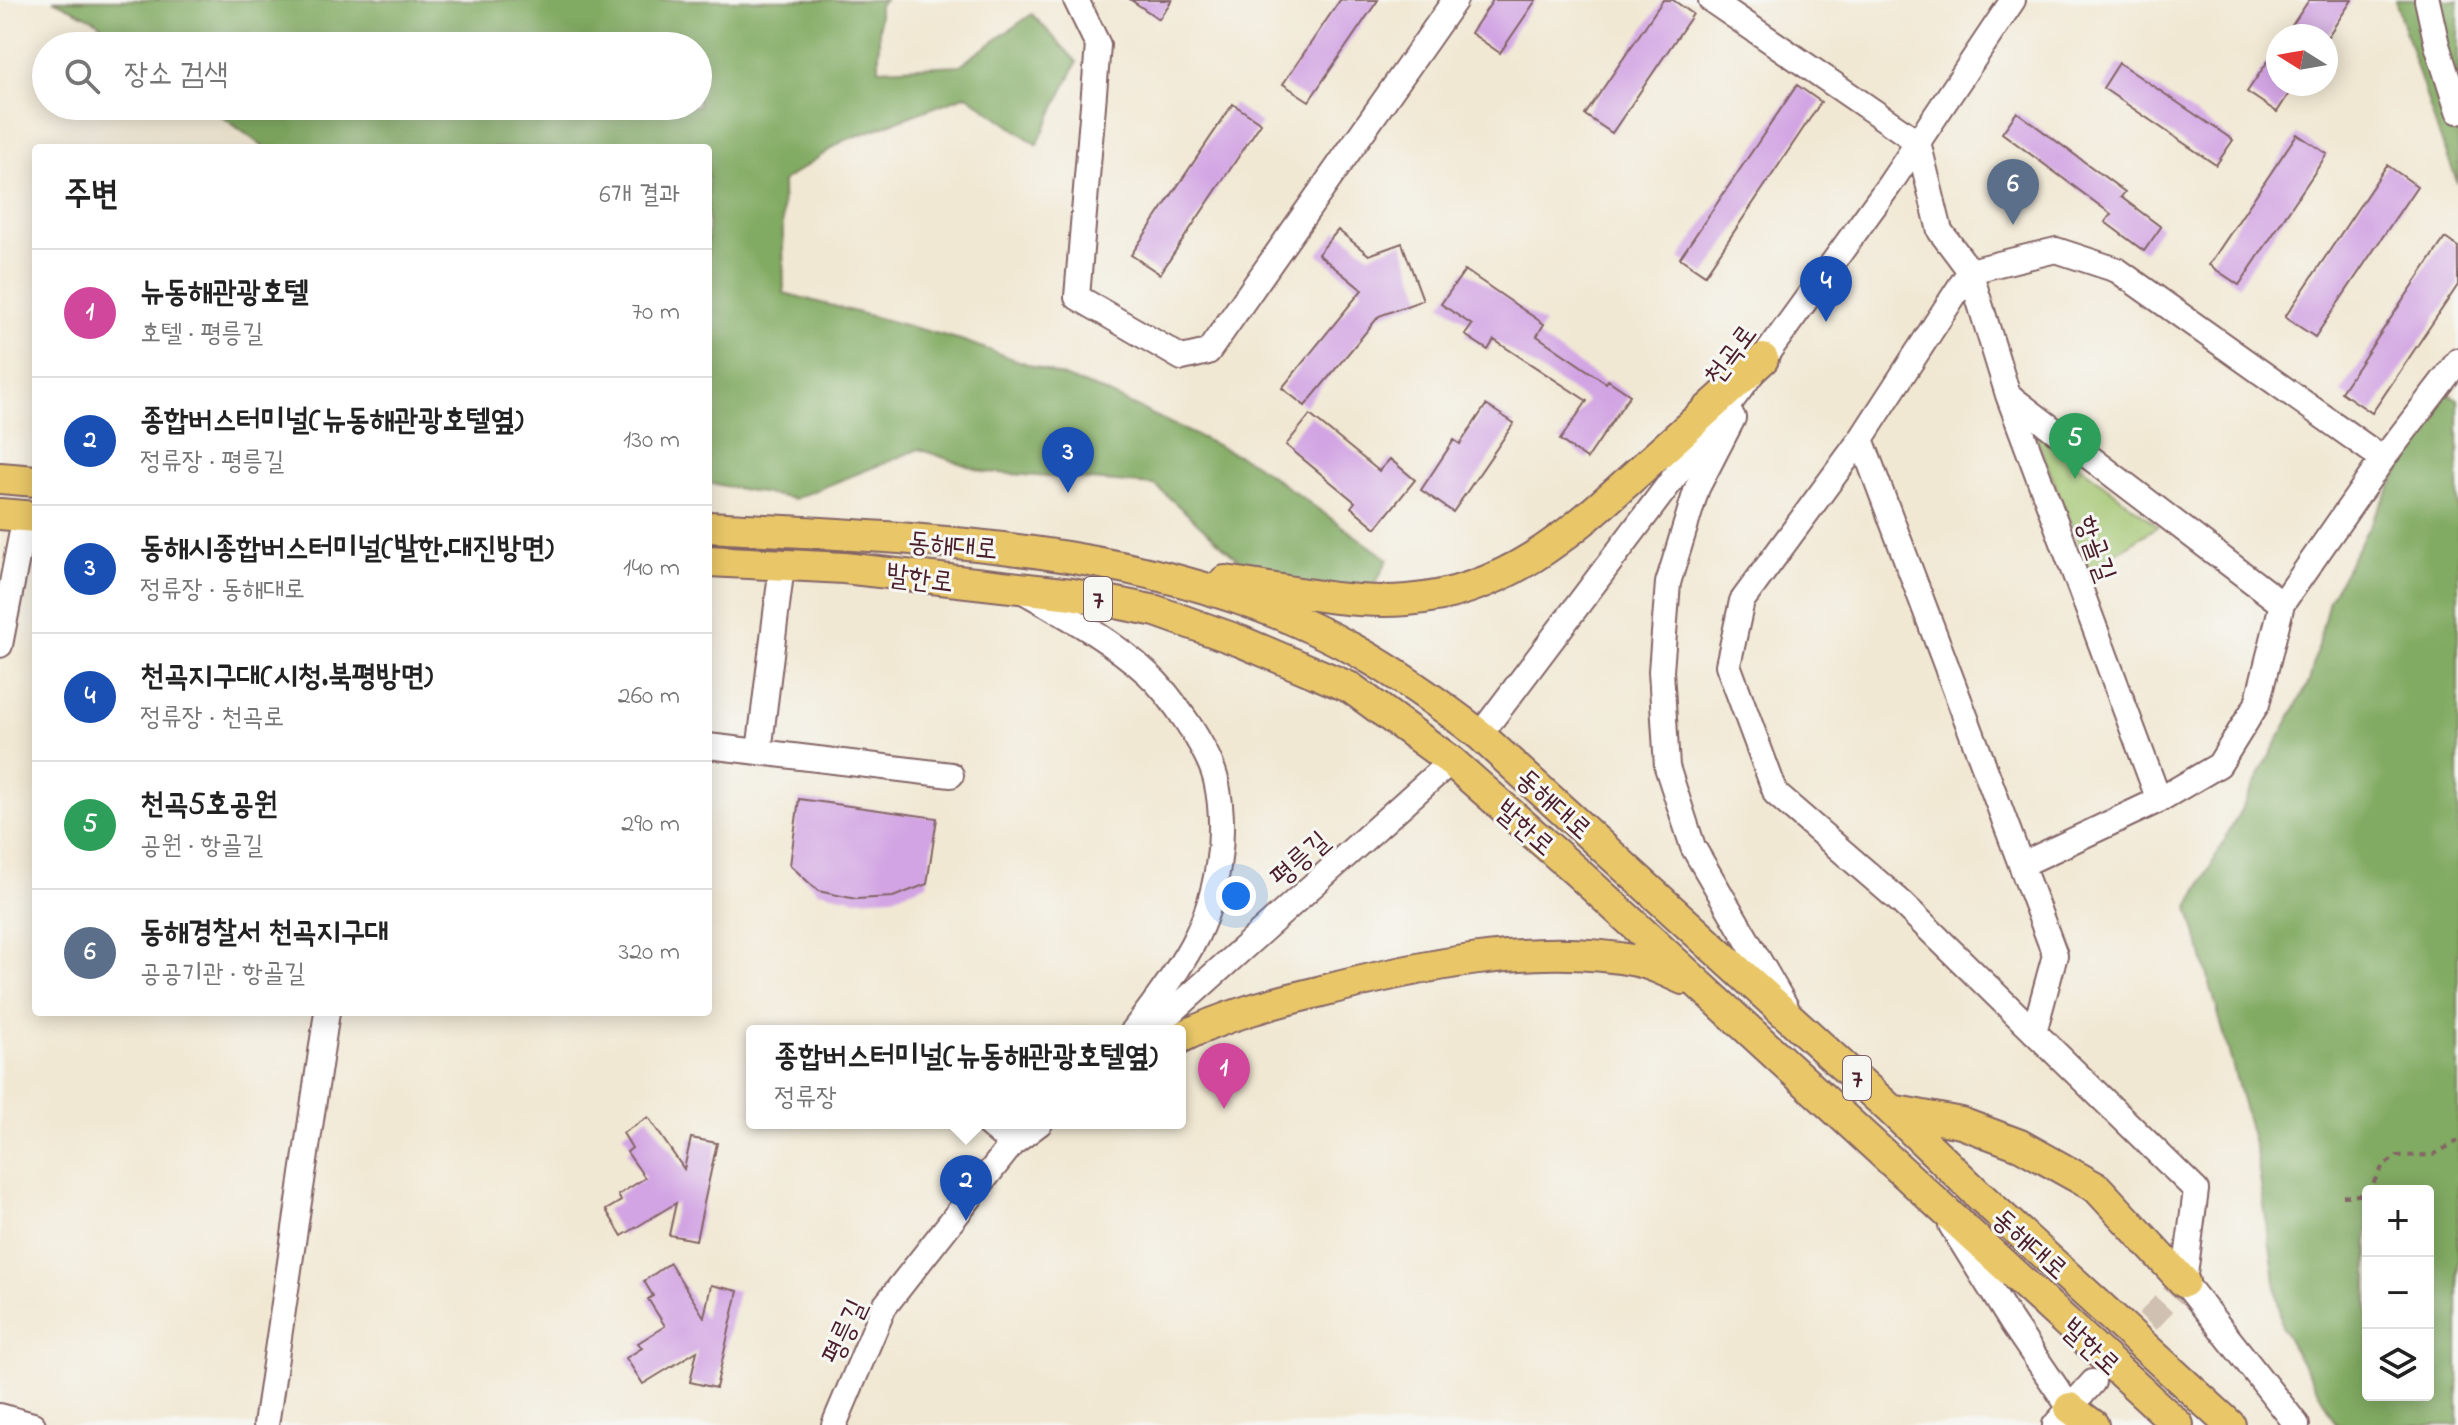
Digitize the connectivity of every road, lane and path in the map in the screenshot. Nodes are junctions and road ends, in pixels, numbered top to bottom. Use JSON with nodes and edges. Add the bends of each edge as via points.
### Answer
{"nodes":[{"id":1,"x":1076,"y":0,"type":"edge"},
{"id":2,"x":1455,"y":0,"type":"edge"},
{"id":3,"x":1711,"y":0,"type":"edge"},
{"id":4,"x":2013,"y":0,"type":"edge"},
{"id":5,"x":2427,"y":0,"type":"edge"},
{"id":6,"x":2458,"y":111,"type":"edge"},
{"id":7,"x":1918,"y":142,"type":"junction"},
{"id":8,"x":1970,"y":271,"type":"junction"},
{"id":9,"x":1763,"y":359,"type":"junction"},
{"id":10,"x":2458,"y":361,"type":"edge"},
{"id":11,"x":2008,"y":395,"type":"junction"},
{"id":12,"x":1861,"y":439,"type":"junction"},
{"id":13,"x":2383,"y":459,"type":"junction"},
{"id":14,"x":0,"y":478,"type":"edge"},
{"id":15,"x":32,"y":481,"type":"edge"},
{"id":16,"x":20,"y":515,"type":"edge"},
{"id":17,"x":712,"y":527,"type":"edge"},
{"id":18,"x":712,"y":561,"type":"edge"},
{"id":19,"x":782,"y":565,"type":"junction"},
{"id":20,"x":1120,"y":565,"type":"junction"},
{"id":21,"x":1020,"y":588,"type":"junction"},
{"id":22,"x":2282,"y":604,"type":"junction"},
{"id":23,"x":0,"y":645,"type":"edge"},
{"id":24,"x":1480,"y":735,"type":"junction"},
{"id":25,"x":712,"y":746,"type":"edge"},
{"id":26,"x":759,"y":752,"type":"junction"},
{"id":27,"x":1451,"y":761,"type":"junction"},
{"id":28,"x":951,"y":775,"type":"dead end"},
{"id":29,"x":2159,"y":800,"type":"junction"},
{"id":30,"x":2021,"y":865,"type":"junction"},
{"id":31,"x":1702,"y":986,"type":"junction"},
{"id":32,"x":326,"y":1016,"type":"edge"},
{"id":33,"x":1796,"y":1022,"type":"junction"},
{"id":34,"x":1138,"y":1025,"type":"edge"},
{"id":35,"x":1158,"y":1025,"type":"edge"},
{"id":36,"x":2034,"y":1032,"type":"junction"},
{"id":37,"x":1186,"y":1036,"type":"edge"},
{"id":38,"x":1891,"y":1110,"type":"junction"},
{"id":39,"x":994,"y":1129,"type":"edge"},
{"id":40,"x":1032,"y":1129,"type":"edge"},
{"id":41,"x":2458,"y":1141,"type":"edge"},
{"id":42,"x":1012,"y":1144,"type":"junction"},
{"id":43,"x":2343,"y":1196,"type":"dead end"},
{"id":44,"x":1938,"y":1203,"type":"junction"},
{"id":45,"x":2184,"y":1282,"type":"junction"},
{"id":46,"x":2093,"y":1382,"type":"tunnel mouth"},
{"id":47,"x":0,"y":1416,"type":"edge"},
{"id":48,"x":2072,"y":1419,"type":"edge"},
{"id":49,"x":33,"y":1425,"type":"edge"},
{"id":50,"x":266,"y":1425,"type":"edge"},
{"id":51,"x":834,"y":1425,"type":"edge"},
{"id":52,"x":2178,"y":1425,"type":"edge"},
{"id":53,"x":2230,"y":1425,"type":"edge"},
{"id":54,"x":2297,"y":1425,"type":"edge"}],
"edges":[{"from":1,"to":2,"type":"street","via":[[1098,45],[1077,297],[1182,358],[1208,352]]},
{"from":3,"to":7,"type":"street"},
{"from":4,"to":7,"type":"street","name":"천곡로"},
{"from":5,"to":6,"type":"street"},
{"from":7,"to":8,"type":"street","name":"항골길","via":[[1940,231]]},
{"from":7,"to":9,"type":"street","name":"천곡로"},
{"from":8,"to":11,"type":"street","name":"항골길"},
{"from":8,"to":12,"type":"street"},
{"from":8,"to":13,"type":"street","via":[[2056,250],[2117,270]]},
{"from":9,"to":20,"type":"main road","via":[[1576,528],[1515,570],[1461,591],[1407,600],[1358,600]]},
{"from":9,"to":24,"type":"street","name":"천곡로"},
{"from":9,"to":33,"type":"street","via":[[1697,488],[1668,583],[1661,671],[1667,767],[1693,847]]},
{"from":10,"to":13,"type":"street"},
{"from":11,"to":22,"type":"street"},
{"from":11,"to":29,"type":"street","name":"항골길"},
{"from":12,"to":30,"type":"street"},
{"from":12,"to":36,"type":"street","via":[[1742,601],[1728,665],[1776,794],[1902,903]]},
{"from":13,"to":22,"type":"street"},
{"from":14,"to":15,"type":"main road"},
{"from":16,"to":23,"type":"street"},
{"from":17,"to":20,"type":"main road","name":"동해대로","number":"7","via":[[887,538]]},
{"from":18,"to":19,"type":"main road","name":"발한로","number":"7"},
{"from":19,"to":21,"type":"main road","name":"발한로","number":"7"},
{"from":19,"to":26,"type":"street"},
{"from":20,"to":24,"type":"main road","name":"동해대로","number":"7","via":[[1209,589],[1353,649],[1420,689]]},
{"from":21,"to":27,"type":"main road","name":"발한로","number":"7","via":[[1156,611],[1240,641],[1351,688]]},
{"from":21,"to":34,"type":"street","via":[[1093,631],[1148,674],[1190,725],[1215,778],[1221,830],[1214,891],[1193,944]]},
{"from":22,"to":29,"type":"street","via":[[2257,704],[2219,765]]},
{"from":24,"to":27,"type":"main road"},
{"from":24,"to":33,"type":"main road","name":"동해대로","number":"7"},
{"from":25,"to":26,"type":"street"},
{"from":26,"to":28,"type":"street"},
{"from":27,"to":31,"type":"main road","name":"발한로","number":"7"},
{"from":27,"to":35,"type":"street","name":"평릉길"},
{"from":29,"to":30,"type":"street"},
{"from":30,"to":36,"type":"street","via":[[2055,955]]},
{"from":31,"to":37,"type":"main road","via":[[1640,962],[1512,956],[1427,966],[1342,986],[1271,1004]]},
{"from":31,"to":44,"type":"main road","name":"발한로","number":"7"},
{"from":32,"to":50,"type":"street"},
{"from":33,"to":38,"type":"main road","name":"동해대로","number":"7"},
{"from":36,"to":45,"type":"street","via":[[2196,1190]]},
{"from":38,"to":45,"type":"main road","via":[[1961,1123],[2020,1145],[2097,1188]]},
{"from":38,"to":53,"type":"main road","name":"동해대로","number":"7"},
{"from":39,"to":42,"type":"street"},
{"from":40,"to":42,"type":"street","name":"평릉길"},
{"from":41,"to":43,"type":"path","via":[[2433,1155],[2397,1156],[2362,1195]]},
{"from":42,"to":51,"type":"street","name":"평릉길","via":[[884,1307]]},
{"from":44,"to":48,"type":"street"},
{"from":44,"to":52,"type":"main road","name":"발한로","number":"7"},
{"from":45,"to":54,"type":"street"},
{"from":46,"to":48,"type":"street"},
{"from":47,"to":49,"type":"street"}]}
